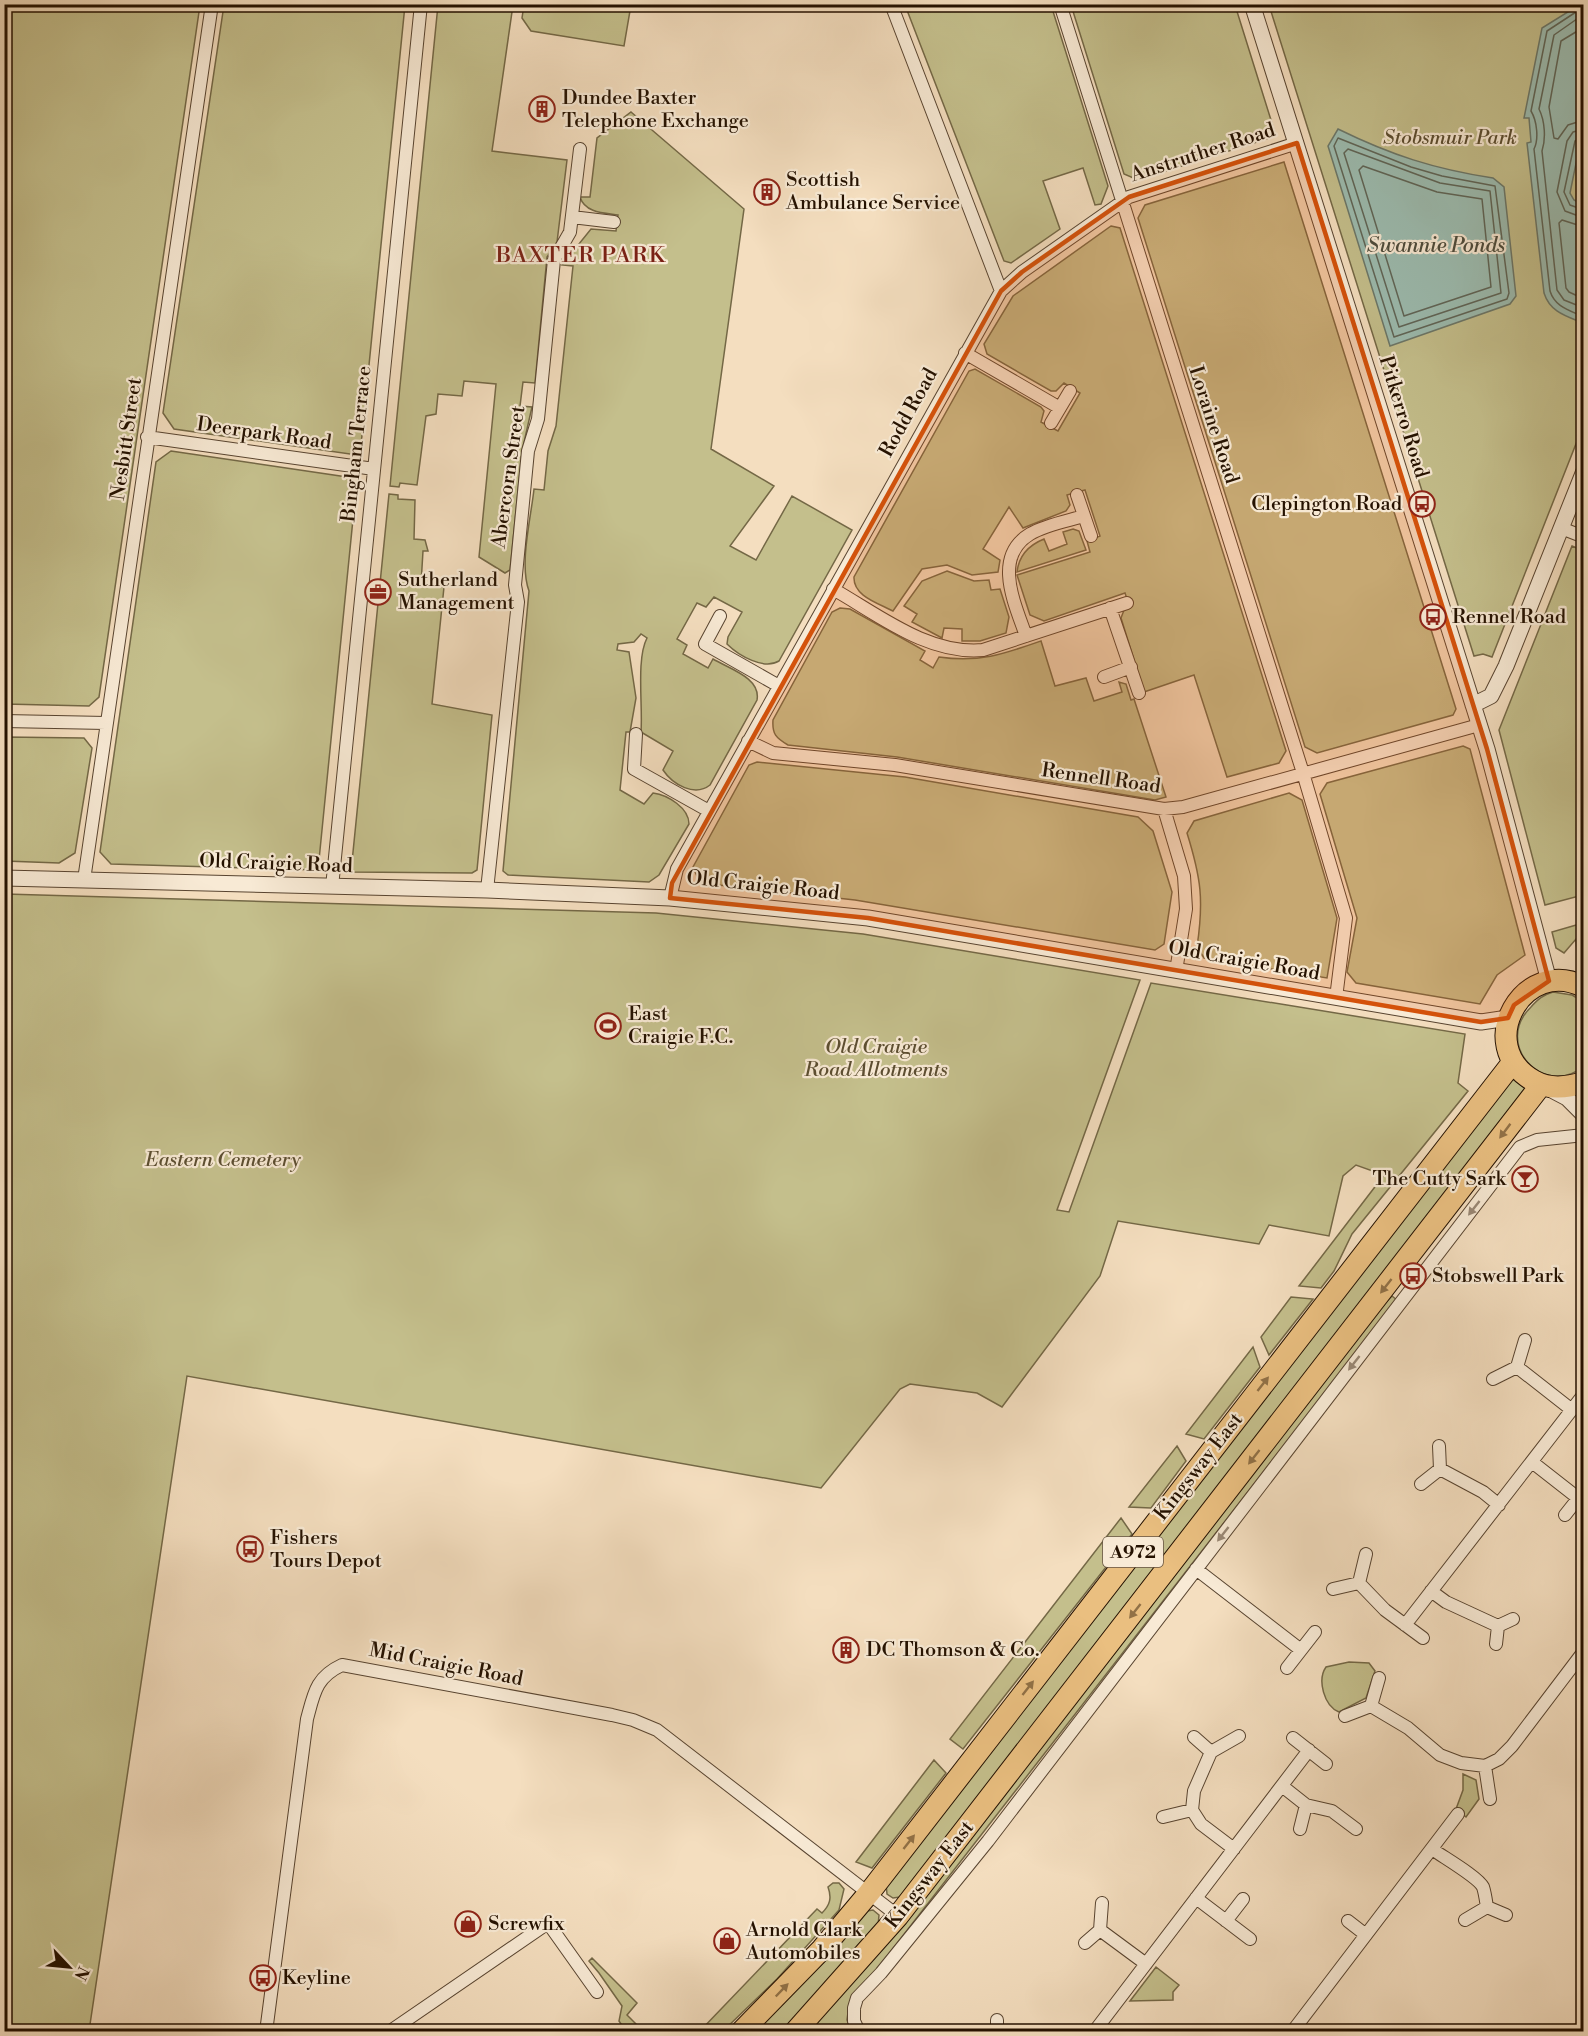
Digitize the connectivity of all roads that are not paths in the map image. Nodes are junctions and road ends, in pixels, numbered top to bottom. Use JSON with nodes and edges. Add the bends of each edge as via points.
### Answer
{"nodes":[{"id":1,"x":212,"y":4,"type":"edge"},
{"id":2,"x":421,"y":4,"type":"edge"},
{"id":3,"x":891,"y":4,"type":"edge"},
{"id":4,"x":1060,"y":4,"type":"edge"},
{"id":5,"x":1252,"y":4,"type":"edge"},
{"id":6,"x":1297,"y":143,"type":"junction"},
{"id":7,"x":580,"y":149,"type":"dead end"},
{"id":8,"x":1122,"y":202,"type":"junction"},
{"id":9,"x":573,"y":217,"type":"junction"},
{"id":10,"x":614,"y":222,"type":"dead end"},
{"id":11,"x":1001,"y":291,"type":"junction"},
{"id":12,"x":965,"y":352,"type":"junction"},
{"id":13,"x":1070,"y":391,"type":"dead end"},
{"id":14,"x":1060,"y":408,"type":"junction"},
{"id":15,"x":1051,"y":423,"type":"dead end"},
{"id":16,"x":147,"y":437,"type":"junction"},
{"id":17,"x":374,"y":470,"type":"junction"},
{"id":18,"x":1584,"y":471,"type":"edge"},
{"id":19,"x":1077,"y":495,"type":"dead end"},
{"id":20,"x":1084,"y":516,"type":"junction"},
{"id":21,"x":1561,"y":528,"type":"junction"},
{"id":22,"x":1091,"y":536,"type":"dead end"},
{"id":23,"x":1584,"y":537,"type":"edge"},
{"id":24,"x":833,"y":589,"type":"junction"},
{"id":25,"x":1127,"y":603,"type":"dead end"},
{"id":26,"x":1110,"y":608,"type":"junction"},
{"id":27,"x":720,"y":616,"type":"dead end"},
{"id":28,"x":1026,"y":636,"type":"junction"},
{"id":29,"x":1131,"y":667,"type":"junction"},
{"id":30,"x":1104,"y":677,"type":"dead end"},
{"id":31,"x":779,"y":686,"type":"junction"},
{"id":32,"x":1139,"y":693,"type":"dead end"},
{"id":33,"x":1473,"y":705,"type":"junction"},
{"id":34,"x":4,"y":721,"type":"edge"},
{"id":35,"x":106,"y":723,"type":"junction"},
{"id":36,"x":1479,"y":725,"type":"junction"},
{"id":37,"x":636,"y":734,"type":"dead end"},
{"id":38,"x":748,"y":741,"type":"junction"},
{"id":39,"x":1303,"y":773,"type":"junction"},
{"id":40,"x":1164,"y":809,"type":"junction"},
{"id":41,"x":709,"y":811,"type":"junction"},
{"id":42,"x":4,"y":878,"type":"edge"},
{"id":43,"x":84,"y":880,"type":"junction"},
{"id":44,"x":332,"y":887,"type":"junction"},
{"id":45,"x":488,"y":890,"type":"junction"},
{"id":46,"x":670,"y":898,"type":"junction"},
{"id":47,"x":1176,"y":970,"type":"junction"},
{"id":48,"x":1584,"y":970,"type":"edge"},
{"id":49,"x":1566,"y":983,"type":"edge"},
{"id":50,"x":1336,"y":998,"type":"junction"},
{"id":51,"x":1508,"y":1018,"type":"junction"},
{"id":52,"x":1513,"y":1062,"type":"junction"},
{"id":53,"x":1584,"y":1082,"type":"edge"},
{"id":54,"x":1543,"y":1086,"type":"junction"},
{"id":55,"x":1584,"y":1115,"type":"edge"},
{"id":56,"x":1584,"y":1135,"type":"edge"},
{"id":57,"x":1525,"y":1340,"type":"dead end"},
{"id":58,"x":1517,"y":1367,"type":"junction"},
{"id":59,"x":1493,"y":1378,"type":"dead end"},
{"id":60,"x":1584,"y":1394,"type":"edge"},
{"id":61,"x":1572,"y":1410,"type":"junction"},
{"id":62,"x":1439,"y":1446,"type":"dead end"},
{"id":63,"x":1532,"y":1462,"type":"junction"},
{"id":64,"x":1440,"y":1469,"type":"junction"},
{"id":65,"x":1421,"y":1484,"type":"dead end"},
{"id":66,"x":1581,"y":1495,"type":"edge"},
{"id":67,"x":1499,"y":1505,"type":"junction"},
{"id":68,"x":1565,"y":1515,"type":"dead end"},
{"id":69,"x":1366,"y":1554,"type":"dead end"},
{"id":70,"x":1196,"y":1569,"type":"junction"},
{"id":71,"x":1359,"y":1583,"type":"junction"},
{"id":72,"x":1333,"y":1589,"type":"dead end"},
{"id":73,"x":1431,"y":1591,"type":"junction"},
{"id":74,"x":1513,"y":1619,"type":"dead end"},
{"id":75,"x":1405,"y":1624,"type":"junction"},
{"id":76,"x":1498,"y":1626,"type":"junction"},
{"id":77,"x":1315,"y":1632,"type":"dead end"},
{"id":78,"x":1423,"y":1638,"type":"dead end"},
{"id":79,"x":1496,"y":1644,"type":"dead end"},
{"id":80,"x":1301,"y":1650,"type":"junction"},
{"id":81,"x":1584,"y":1651,"type":"edge"},
{"id":82,"x":1287,"y":1668,"type":"dead end"},
{"id":83,"x":1379,"y":1678,"type":"dead end"},
{"id":84,"x":1371,"y":1706,"type":"junction"},
{"id":85,"x":1345,"y":1716,"type":"dead end"},
{"id":86,"x":1239,"y":1736,"type":"dead end"},
{"id":87,"x":1194,"y":1737,"type":"dead end"},
{"id":88,"x":1293,"y":1738,"type":"dead end"},
{"id":89,"x":1309,"y":1750,"type":"junction"},
{"id":90,"x":1211,"y":1752,"type":"junction"},
{"id":91,"x":1326,"y":1764,"type":"dead end"},
{"id":92,"x":1485,"y":1766,"type":"junction"},
{"id":93,"x":1282,"y":1786,"type":"junction"},
{"id":94,"x":1490,"y":1799,"type":"dead end"},
{"id":95,"x":1306,"y":1805,"type":"junction"},
{"id":96,"x":1192,"y":1810,"type":"junction"},
{"id":97,"x":1458,"y":1814,"type":"dead end"},
{"id":98,"x":1163,"y":1818,"type":"dead end"},
{"id":99,"x":1300,"y":1829,"type":"dead end"},
{"id":100,"x":1356,"y":1829,"type":"dead end"},
{"id":101,"x":1234,"y":1849,"type":"junction"},
{"id":102,"x":1432,"y":1849,"type":"junction"},
{"id":103,"x":869,"y":1893,"type":"junction"},
{"id":104,"x":1196,"y":1898,"type":"junction"},
{"id":105,"x":1243,"y":1899,"type":"dead end"},
{"id":106,"x":1102,"y":1903,"type":"dead end"},
{"id":107,"x":1487,"y":1907,"type":"junction"},
{"id":108,"x":1506,"y":1915,"type":"dead end"},
{"id":109,"x":898,"y":1916,"type":"junction"},
{"id":110,"x":1465,"y":1920,"type":"dead end"},
{"id":111,"x":1226,"y":1921,"type":"junction"},
{"id":112,"x":1348,"y":1921,"type":"dead end"},
{"id":113,"x":1100,"y":1930,"type":"junction"},
{"id":114,"x":1366,"y":1935,"type":"junction"},
{"id":115,"x":1250,"y":1939,"type":"dead end"},
{"id":116,"x":1085,"y":1943,"type":"dead end"},
{"id":117,"x":1146,"y":1964,"type":"junction"},
{"id":118,"x":597,"y":1992,"type":"dead end"},
{"id":119,"x":1584,"y":2030,"type":"edge"},
{"id":120,"x":266,"y":2031,"type":"edge"},
{"id":121,"x":389,"y":2031,"type":"edge"},
{"id":122,"x":741,"y":2031,"type":"edge"},
{"id":123,"x":795,"y":2031,"type":"edge"},
{"id":124,"x":859,"y":2031,"type":"edge"},
{"id":125,"x":1094,"y":2031,"type":"edge"},
{"id":126,"x":1292,"y":2031,"type":"edge"},
{"id":127,"x":1561,"y":2031,"type":"edge"}],
"edges":[{"from":1,"to":16,"type":"street","name":"Nesbitt Street"},
{"from":2,"to":17,"type":"street","name":"Bingham Terrace"},
{"from":3,"to":11,"type":"street"},
{"from":4,"to":8,"type":"street","name":"Loraine Road"},
{"from":5,"to":6,"type":"street","name":"Pitkerro Road"},
{"from":6,"to":8,"type":"street","name":"Anstruther Road"},
{"from":6,"to":33,"type":"street","name":"Pitkerro Road"},
{"from":7,"to":9,"type":"street","name":"Abercorn Street"},
{"from":8,"to":11,"type":"street","name":"Rodd Road"},
{"from":8,"to":39,"type":"street","name":"Loraine Road"},
{"from":9,"to":10,"type":"street"},
{"from":9,"to":45,"type":"street","name":"Abercorn Street","via":[[570,232],[554,260],[538,418],[528,451],[515,585],[518,602]]},
{"from":11,"to":12,"type":"street","name":"Rodd Road"},
{"from":12,"to":14,"type":"street"},
{"from":12,"to":24,"type":"street","name":"Rodd Road"},
{"from":13,"to":14,"type":"street"},
{"from":14,"to":15,"type":"street"},
{"from":16,"to":17,"type":"street","name":"Deerpark Road"},
{"from":16,"to":35,"type":"street","name":"Nesbitt Street"},
{"from":17,"to":44,"type":"street","name":"Bingham Terrace"},
{"from":18,"to":21,"type":"street"},
{"from":19,"to":20,"type":"street"},
{"from":20,"to":22,"type":"street"},
{"from":20,"to":28,"type":"street","via":[[1031,533],[1019,543],[1010,559],[1008,576]]},
{"from":21,"to":23,"type":"street"},
{"from":21,"to":33,"type":"street","via":[[1506,666],[1491,696]]},
{"from":24,"to":28,"type":"street","via":[[929,643],[949,650],[983,650]]},
{"from":24,"to":31,"type":"street","name":"Rodd Road"},
{"from":25,"to":26,"type":"street"},
{"from":26,"to":28,"type":"street"},
{"from":26,"to":29,"type":"street"},
{"from":27,"to":31,"type":"street","via":[[705,644]]},
{"from":29,"to":30,"type":"street"},
{"from":29,"to":32,"type":"street"},
{"from":31,"to":38,"type":"street","name":"Rodd Road"},
{"from":33,"to":36,"type":"street","name":"Pitkerro Road"},
{"from":34,"to":35,"type":"street"},
{"from":35,"to":43,"type":"street","name":"Nesbitt Street"},
{"from":36,"to":39,"type":"street","name":"Rennell Road"},
{"from":36,"to":49,"type":"street","name":"Pitkerro Road"},
{"from":37,"to":41,"type":"street","via":[[634,769]]},
{"from":38,"to":40,"type":"street","name":"Rennell Road","via":[[773,753],[895,765]]},
{"from":38,"to":41,"type":"street","name":"Rodd Road"},
{"from":39,"to":40,"type":"street","name":"Rennell Road"},
{"from":39,"to":50,"type":"street","name":"Loraine Road","via":[[1346,918]]},
{"from":40,"to":47,"type":"street","via":[[1184,876],[1186,909]]},
{"from":41,"to":46,"type":"street","name":"Rodd Road","via":[[677,869]]},
{"from":42,"to":43,"type":"street","name":"Old Craigie Road"},
{"from":43,"to":44,"type":"street","name":"Old Craigie Road"},
{"from":44,"to":45,"type":"street","name":"Old Craigie Road"},
{"from":45,"to":46,"type":"street","name":"Old Craigie Road"},
{"from":46,"to":47,"type":"street","name":"Old Craigie Road","via":[[868,918]]},
{"from":47,"to":50,"type":"street","name":"Old Craigie Road"},
{"from":48,"to":49,"type":"highway"},
{"from":49,"to":51,"type":"highway","via":[[1536,986],[1514,1005]]},
{"from":50,"to":51,"type":"street","name":"Old Craigie Road","via":[[1481,1022]]},
{"from":51,"to":52,"type":"highway","via":[[1506,1041]]},
{"from":52,"to":54,"type":"highway","via":[[1525,1076]]},
{"from":103,"to":52,"type":"highway","name":"Kingsway East","number":"A972","one_way":true},
{"from":53,"to":54,"type":"highway","via":[[1560,1088]]},
{"from":54,"to":55,"type":"street","via":[[1567,1098]]},
{"from":54,"to":109,"type":"highway","name":"Kingsway East","number":"A972","one_way":true},
{"from":56,"to":70,"type":"street","name":"Kingsway East","one_way":true,"via":[[1538,1140],[1520,1147]]},
{"from":57,"to":58,"type":"street"},
{"from":58,"to":59,"type":"street"},
{"from":58,"to":61,"type":"street"},
{"from":60,"to":61,"type":"street"},
{"from":61,"to":63,"type":"street"},
{"from":62,"to":64,"type":"street"},
{"from":63,"to":66,"type":"street"},
{"from":63,"to":67,"type":"street"},
{"from":64,"to":65,"type":"street"},
{"from":64,"to":67,"type":"street"},
{"from":66,"to":68,"type":"street"},
{"from":67,"to":73,"type":"street"},
{"from":69,"to":71,"type":"street"},
{"from":70,"to":80,"type":"street"},
{"from":70,"to":124,"type":"street","name":"Kingsway East","via":[[988,1841],[857,1998],[854,2021]]},
{"from":71,"to":72,"type":"street"},
{"from":71,"to":75,"type":"street"},
{"from":73,"to":75,"type":"street"},
{"from":73,"to":76,"type":"street"},
{"from":74,"to":76,"type":"street"},
{"from":75,"to":78,"type":"street"},
{"from":76,"to":79,"type":"street"},
{"from":77,"to":80,"type":"street"},
{"from":80,"to":82,"type":"street"},
{"from":81,"to":92,"type":"street","via":[[1512,1746]]},
{"from":83,"to":84,"type":"street"},
{"from":84,"to":85,"type":"street"},
{"from":84,"to":92,"type":"street","via":[[1408,1728],[1440,1755]]},
{"from":86,"to":90,"type":"street"},
{"from":87,"to":90,"type":"street"},
{"from":88,"to":89,"type":"street"},
{"from":89,"to":91,"type":"street"},
{"from":89,"to":93,"type":"street"},
{"from":90,"to":96,"type":"street","via":[[1194,1791]]},
{"from":92,"to":94,"type":"street"},
{"from":93,"to":95,"type":"street"},
{"from":93,"to":101,"type":"street"},
{"from":95,"to":99,"type":"street"},
{"from":95,"to":100,"type":"street","via":[[1332,1810]]},
{"from":96,"to":98,"type":"street"},
{"from":96,"to":101,"type":"street","via":[[1201,1824]]},
{"from":97,"to":102,"type":"street"},
{"from":101,"to":104,"type":"street"},
{"from":102,"to":107,"type":"street","via":[[1472,1875],[1482,1887]]},
{"from":102,"to":114,"type":"street"},
{"from":103,"to":109,"type":"street"},
{"from":103,"to":120,"type":"street","name":"Mid Craigie Road","via":[[657,1730],[641,1723],[342,1665],[328,1671],[315,1687],[307,1719]]},
{"from":122,"to":103,"type":"highway","name":"Kingsway East","number":"A972","one_way":true},
{"from":104,"to":111,"type":"street"},
{"from":104,"to":117,"type":"street"},
{"from":105,"to":111,"type":"street"},
{"from":106,"to":113,"type":"street"},
{"from":107,"to":108,"type":"street"},
{"from":107,"to":110,"type":"street"},
{"from":109,"to":123,"type":"highway","name":"Kingsway East","number":"A972"},
{"from":111,"to":115,"type":"street"},
{"from":112,"to":114,"type":"street"},
{"from":113,"to":116,"type":"street"},
{"from":113,"to":117,"type":"street"},
{"from":114,"to":126,"type":"street"},
{"from":117,"to":125,"type":"street"},
{"from":118,"to":121,"type":"street","via":[[548,1923]]},
{"from":119,"to":127,"type":"street"}]}
